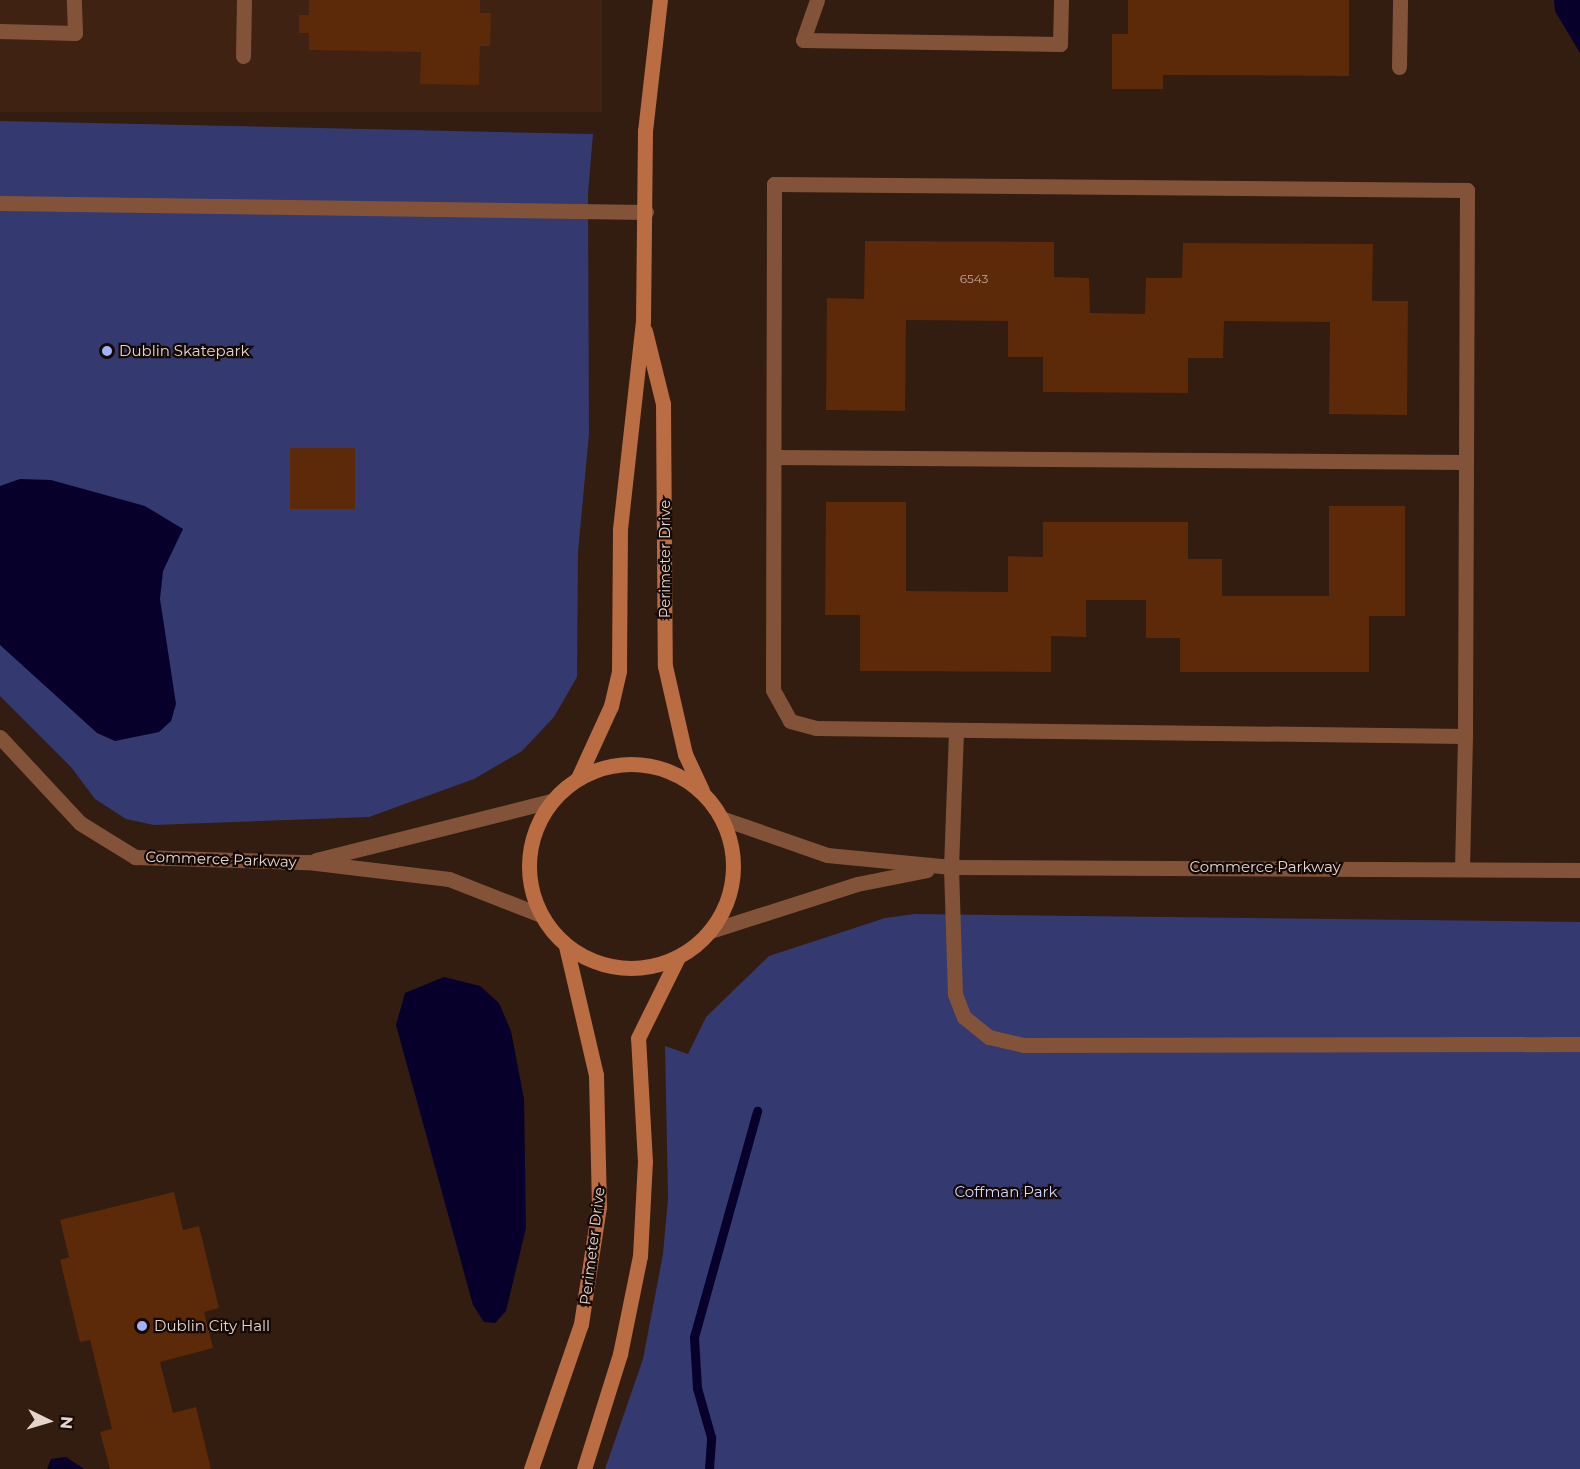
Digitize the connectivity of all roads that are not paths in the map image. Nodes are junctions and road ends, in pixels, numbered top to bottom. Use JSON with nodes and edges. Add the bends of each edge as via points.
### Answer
{"nodes":[{"id":1,"x":74,"y":0,"type":"edge"},
{"id":2,"x":243,"y":0,"type":"edge"},
{"id":3,"x":660,"y":0,"type":"edge"},
{"id":4,"x":817,"y":0,"type":"edge"},
{"id":5,"x":1061,"y":0,"type":"edge"},
{"id":6,"x":1400,"y":0,"type":"edge"},
{"id":7,"x":0,"y":31,"type":"edge"},
{"id":8,"x":243,"y":56,"type":"dead end"},
{"id":9,"x":1399,"y":67,"type":"dead end"},
{"id":10,"x":0,"y":203,"type":"edge"},
{"id":11,"x":646,"y":212,"type":"junction"},
{"id":12,"x":643,"y":322,"type":"junction"},
{"id":13,"x":774,"y":457,"type":"junction"},
{"id":14,"x":1465,"y":462,"type":"junction"},
{"id":15,"x":956,"y":731,"type":"junction"},
{"id":16,"x":1465,"y":736,"type":"junction"},
{"id":17,"x":0,"y":737,"type":"edge"},
{"id":18,"x":578,"y":778,"type":"junction"},
{"id":19,"x":702,"y":792,"type":"junction"},
{"id":20,"x":551,"y":801,"type":"junction"},
{"id":21,"x":721,"y":818,"type":"junction"},
{"id":22,"x":308,"y":862,"type":"junction"},
{"id":23,"x":951,"y":867,"type":"junction"},
{"id":24,"x":1462,"y":868,"type":"junction"},
{"id":25,"x":1580,"y":870,"type":"edge"},
{"id":26,"x":541,"y":915,"type":"junction"},
{"id":27,"x":710,"y":931,"type":"junction"},
{"id":28,"x":566,"y":946,"type":"junction"},
{"id":29,"x":678,"y":957,"type":"junction"},
{"id":30,"x":1580,"y":1044,"type":"edge"},
{"id":31,"x":531,"y":1469,"type":"edge"},
{"id":32,"x":584,"y":1469,"type":"edge"}],
"edges":[{"from":1,"to":7,"type":"street","via":[[75,33]]},
{"from":2,"to":8,"type":"street"},
{"from":3,"to":11,"type":"main road","name":"Perimeter Drive","via":[[645,131]]},
{"from":4,"to":5,"type":"street","via":[[803,40],[1060,44]]},
{"from":6,"to":9,"type":"street"},
{"from":10,"to":11,"type":"street"},
{"from":11,"to":12,"type":"main road","name":"Perimeter Drive"},
{"from":12,"to":18,"type":"main road","name":"Perimeter Drive","via":[[620,529],[619,671],[611,706]]},
{"from":12,"to":19,"type":"main road","name":"Perimeter Drive","via":[[663,404],[665,666],[685,754]]},
{"from":13,"to":14,"type":"street"},
{"from":13,"to":14,"type":"street","via":[[774,184],[798,184],[1467,190]]},
{"from":13,"to":15,"type":"street","via":[[773,690],[781,712],[800,725],[816,728]]},
{"from":14,"to":16,"type":"street"},
{"from":15,"to":16,"type":"street"},
{"from":15,"to":23,"type":"street"},
{"from":16,"to":24,"type":"street"},
{"from":17,"to":22,"type":"street","name":"Commerce Parkway","via":[[80,823],[135,857]]},
{"from":18,"to":19,"type":"main road","via":[[629,763],[656,766]]},
{"from":18,"to":20,"type":"main road"},
{"from":19,"to":21,"type":"main road"},
{"from":20,"to":22,"type":"street","name":"Commerce Parkway"},
{"from":20,"to":26,"type":"main road","via":[[533,835],[528,858]]},
{"from":21,"to":23,"type":"street","name":"Commerce Parkway","via":[[827,855]]},
{"from":21,"to":27,"type":"main road","via":[[731,852],[731,887]]},
{"from":22,"to":26,"type":"street","name":"Commerce Parkway","via":[[464,882]]},
{"from":23,"to":24,"type":"street","name":"Commerce Parkway"},
{"from":23,"to":27,"type":"street","name":"Commerce Parkway","via":[[879,878]]},
{"from":23,"to":30,"type":"street","via":[[955,994],[964,1017],[989,1036],[1024,1045]]},
{"from":24,"to":25,"type":"street","name":"Commerce Parkway"},
{"from":26,"to":28,"type":"main road"},
{"from":27,"to":29,"type":"main road"},
{"from":28,"to":29,"type":"main road","via":[[590,960],[623,968]]},
{"from":28,"to":31,"type":"main road","name":"Perimeter Drive","via":[[596,1075],[599,1208],[581,1324]]},
{"from":29,"to":32,"type":"main road","via":[[638,1038],[645,1162],[640,1256],[620,1354]]}]}
